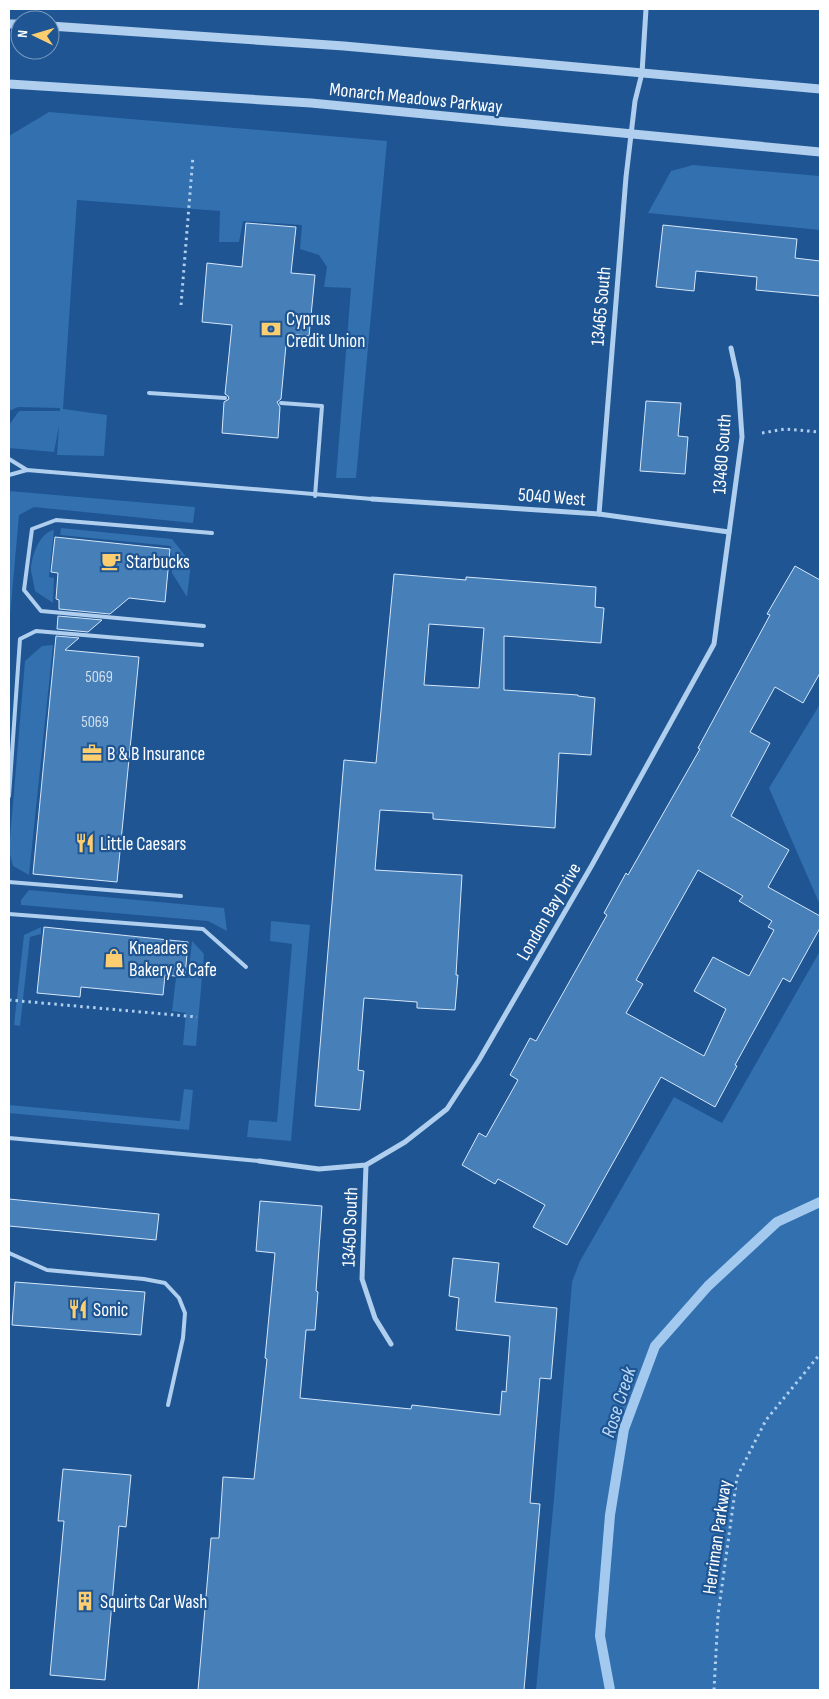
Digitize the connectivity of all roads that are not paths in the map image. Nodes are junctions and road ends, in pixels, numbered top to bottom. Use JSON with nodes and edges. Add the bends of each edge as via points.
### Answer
{"nodes":[{"id":1,"x":646,"y":9,"type":"edge"},
{"id":2,"x":60,"y":27,"type":"edge"},
{"id":3,"x":642,"y":73,"type":"junction"},
{"id":4,"x":9,"y":84,"type":"edge"},
{"id":5,"x":820,"y":89,"type":"edge"},
{"id":6,"x":630,"y":134,"type":"junction"},
{"id":7,"x":820,"y":152,"type":"edge"},
{"id":8,"x":731,"y":348,"type":"dead end"},
{"id":9,"x":149,"y":393,"type":"dead end"},
{"id":10,"x":225,"y":398,"type":"dead end"},
{"id":11,"x":281,"y":403,"type":"dead end"},
{"id":12,"x":9,"y":459,"type":"edge"},
{"id":13,"x":26,"y":470,"type":"junction"},
{"id":14,"x":9,"y":476,"type":"edge"},
{"id":15,"x":315,"y":496,"type":"junction"},
{"id":16,"x":372,"y":499,"type":"joint"},
{"id":17,"x":599,"y":514,"type":"junction"},
{"id":18,"x":730,"y":532,"type":"junction"},
{"id":19,"x":212,"y":533,"type":"dead end"},
{"id":20,"x":204,"y":626,"type":"dead end"},
{"id":21,"x":202,"y":645,"type":"dead end"},
{"id":22,"x":9,"y":796,"type":"edge"},
{"id":23,"x":9,"y":882,"type":"edge"},
{"id":24,"x":181,"y":896,"type":"dead end"},
{"id":25,"x":9,"y":914,"type":"edge"},
{"id":26,"x":246,"y":967,"type":"dead end"},
{"id":27,"x":9,"y":1138,"type":"edge"},
{"id":28,"x":260,"y":1160,"type":"joint"},
{"id":29,"x":366,"y":1165,"type":"junction"},
{"id":30,"x":9,"y":1253,"type":"edge"},
{"id":31,"x":391,"y":1344,"type":"dead end"},
{"id":32,"x":168,"y":1405,"type":"dead end"}],
"edges":[{"from":1,"to":3,"type":"street","name":"13465 South"},
{"from":2,"to":3,"type":"street","via":[[344,46]]},
{"from":3,"to":5,"type":"street"},
{"from":3,"to":6,"type":"street","name":"13465 South"},
{"from":4,"to":6,"type":"street","name":"Monarch Meadows Parkway","via":[[311,103]]},
{"from":6,"to":7,"type":"street","name":"Monarch Meadows Parkway"},
{"from":6,"to":17,"type":"street","name":"13465 South"},
{"from":8,"to":18,"type":"street","name":"13480 South","via":[[738,380],[742,437]]},
{"from":9,"to":10,"type":"lane"},
{"from":11,"to":15,"type":"lane","via":[[322,406]]},
{"from":12,"to":13,"type":"lane"},
{"from":13,"to":14,"type":"lane"},
{"from":13,"to":15,"type":"lane"},
{"from":15,"to":16,"type":"lane"},
{"from":16,"to":17,"type":"street","name":"5040 West"},
{"from":17,"to":18,"type":"street","name":"5040 West"},
{"from":18,"to":29,"type":"street","name":"London Bay Drive","via":[[714,644],[592,865],[479,1060],[447,1108],[406,1142]]},
{"from":19,"to":20,"type":"lane","via":[[56,520],[32,529],[24,590],[41,611]]},
{"from":21,"to":22,"type":"lane","via":[[36,631],[20,639]]},
{"from":23,"to":24,"type":"lane"},
{"from":25,"to":26,"type":"lane","via":[[203,929]]},
{"from":27,"to":28,"type":"lane"},
{"from":28,"to":29,"type":"street","name":"London Bay Drive","via":[[319,1169]]},
{"from":29,"to":31,"type":"street","name":"13450 South","via":[[362,1279],[375,1318]]},
{"from":30,"to":32,"type":"lane","via":[[47,1270],[165,1283],[179,1298],[185,1314],[184,1338]]}]}
